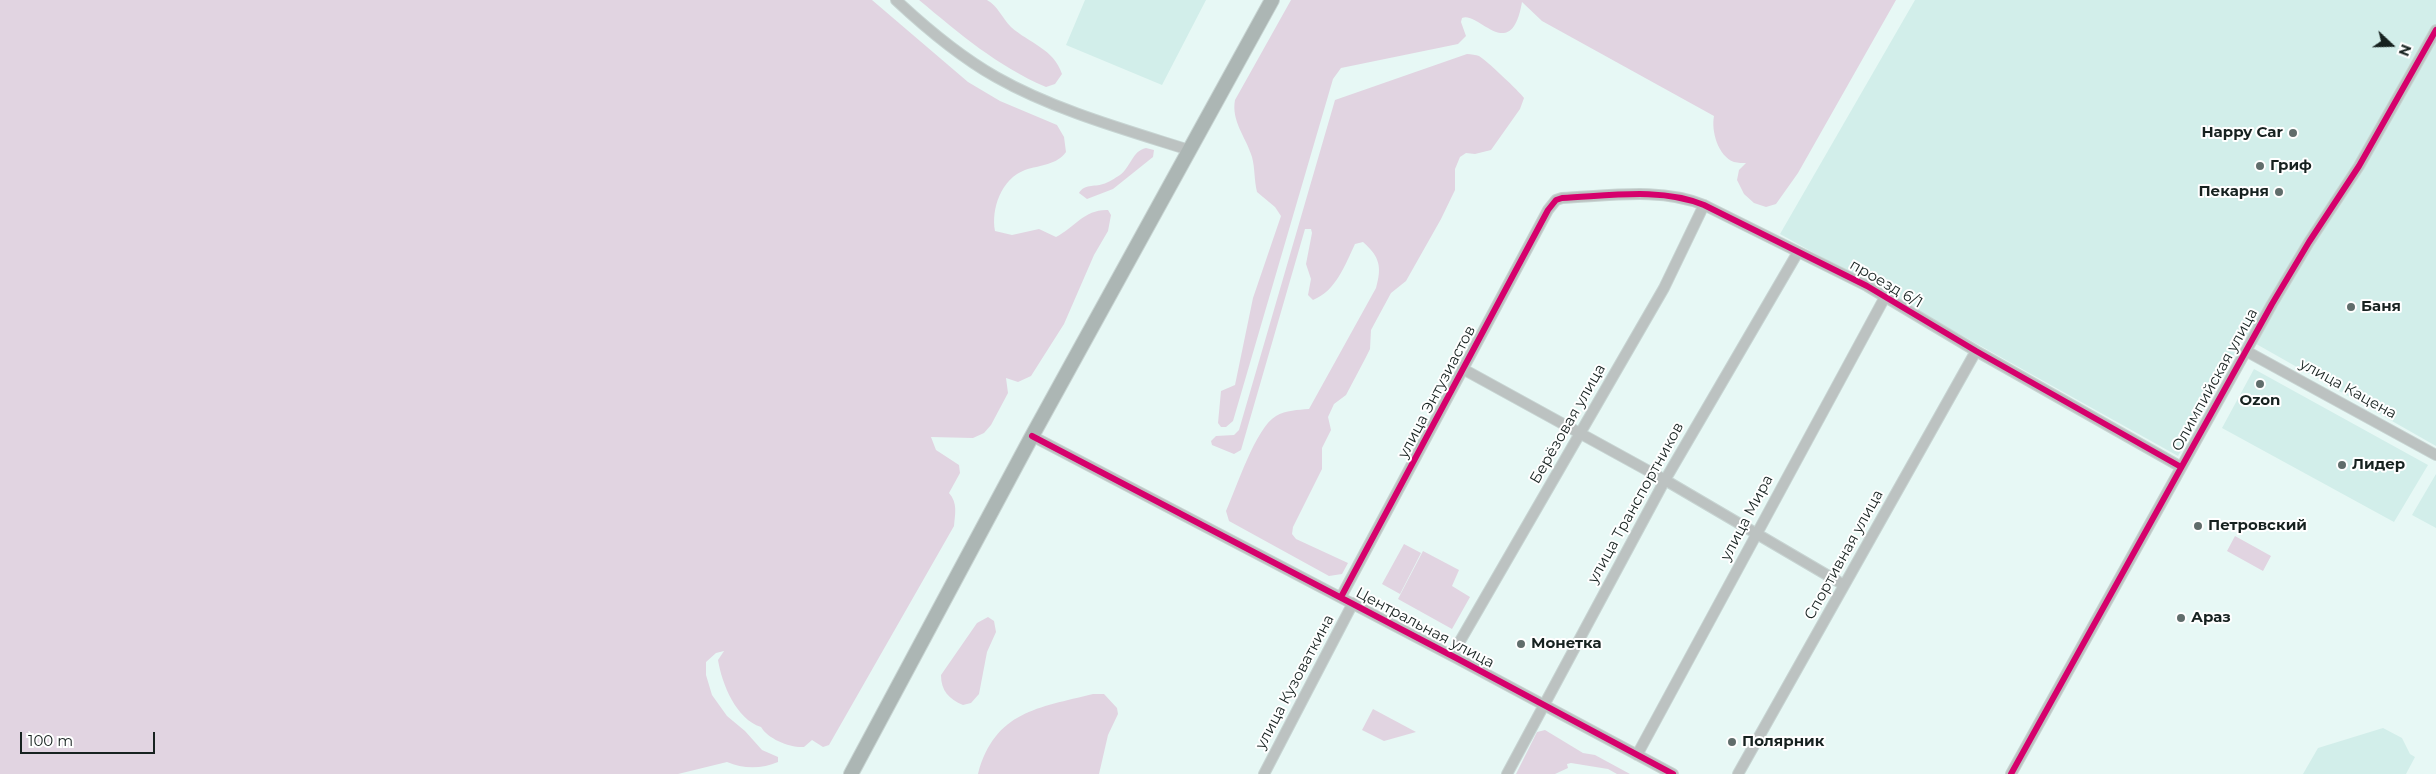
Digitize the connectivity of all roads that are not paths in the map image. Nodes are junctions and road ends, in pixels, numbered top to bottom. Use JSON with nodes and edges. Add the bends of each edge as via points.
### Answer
{"nodes":[{"id":1,"x":896,"y":0,"type":"edge"},
{"id":2,"x":1272,"y":0,"type":"edge"},
{"id":3,"x":2436,"y":30,"type":"edge"},
{"id":4,"x":1189,"y":150,"type":"junction"},
{"id":5,"x":1556,"y":200,"type":"joint"},
{"id":6,"x":1704,"y":205,"type":"junction"},
{"id":7,"x":1798,"y":252,"type":"junction"},
{"id":8,"x":1885,"y":297,"type":"junction"},
{"id":9,"x":1976,"y":351,"type":"junction"},
{"id":10,"x":2246,"y":351,"type":"junction"},
{"id":11,"x":1464,"y":369,"type":"junction"},
{"id":12,"x":1580,"y":434,"type":"junction"},
{"id":13,"x":1032,"y":436,"type":"junction"},
{"id":14,"x":2436,"y":454,"type":"edge"},
{"id":15,"x":2181,"y":467,"type":"junction"},
{"id":16,"x":1665,"y":480,"type":"junction"},
{"id":17,"x":1756,"y":532,"type":"junction"},
{"id":18,"x":1844,"y":585,"type":"junction"},
{"id":19,"x":1341,"y":597,"type":"junction"},
{"id":20,"x":1353,"y":603,"type":"junction"},
{"id":21,"x":1452,"y":655,"type":"junction"},
{"id":22,"x":1544,"y":705,"type":"junction"},
{"id":23,"x":1637,"y":754,"type":"junction"},
{"id":24,"x":851,"y":774,"type":"edge"},
{"id":25,"x":1264,"y":774,"type":"edge"},
{"id":26,"x":1507,"y":774,"type":"edge"},
{"id":27,"x":1673,"y":774,"type":"edge"},
{"id":28,"x":1738,"y":774,"type":"edge"},
{"id":29,"x":2011,"y":774,"type":"edge"}],
"edges":[{"from":1,"to":4,"type":"street","via":[[964,58],[997,78],[1070,110]]},
{"from":2,"to":4,"type":"highway"},
{"from":3,"to":10,"type":"street","name":"Олимпийская улица","via":[[2359,166],[2309,242]]},
{"from":4,"to":13,"type":"highway"},
{"from":5,"to":6,"type":"street","name":"проезд 6/1","via":[[1670,196]]},
{"from":5,"to":11,"type":"street","name":"улица Энтузиастов"},
{"from":6,"to":7,"type":"street","name":"проезд 6/1"},
{"from":6,"to":12,"type":"street","name":"Берёзовая улица","via":[[1664,288]]},
{"from":7,"to":8,"type":"street","name":"проезд 6/1"},
{"from":7,"to":16,"type":"street","name":"улица Транспортников"},
{"from":8,"to":9,"type":"street","name":"проезд 6/1"},
{"from":8,"to":17,"type":"street","name":"улица Мира"},
{"from":9,"to":15,"type":"street","name":"проезд 6/1"},
{"from":9,"to":18,"type":"street","name":"Спортивная улица"},
{"from":10,"to":14,"type":"street","name":"улица Кацена"},
{"from":10,"to":15,"type":"street","name":"Олимпийская улица"},
{"from":11,"to":12,"type":"street"},
{"from":11,"to":19,"type":"street","name":"улица Энтузиастов"},
{"from":12,"to":16,"type":"street"},
{"from":12,"to":21,"type":"street","name":"Берёзовая улица"},
{"from":13,"to":19,"type":"street","name":"Центральная улица"},
{"from":13,"to":24,"type":"highway"},
{"from":15,"to":29,"type":"street","name":"Олимпийская улица"},
{"from":16,"to":17,"type":"street"},
{"from":16,"to":22,"type":"street","name":"улица Транспортников"},
{"from":17,"to":18,"type":"street"},
{"from":17,"to":23,"type":"street","name":"улица Мира"},
{"from":18,"to":28,"type":"street","name":"Спортивная улица"},
{"from":19,"to":20,"type":"street","name":"Центральная улица"},
{"from":20,"to":21,"type":"street","name":"Центральная улица"},
{"from":20,"to":25,"type":"street","name":"улица Кузоваткина"},
{"from":21,"to":22,"type":"street","name":"Центральная улица"},
{"from":22,"to":23,"type":"street","name":"Центральная улица"},
{"from":22,"to":26,"type":"street","name":"улица Транспортников"},
{"from":23,"to":27,"type":"street","name":"Центральная улица"}]}
